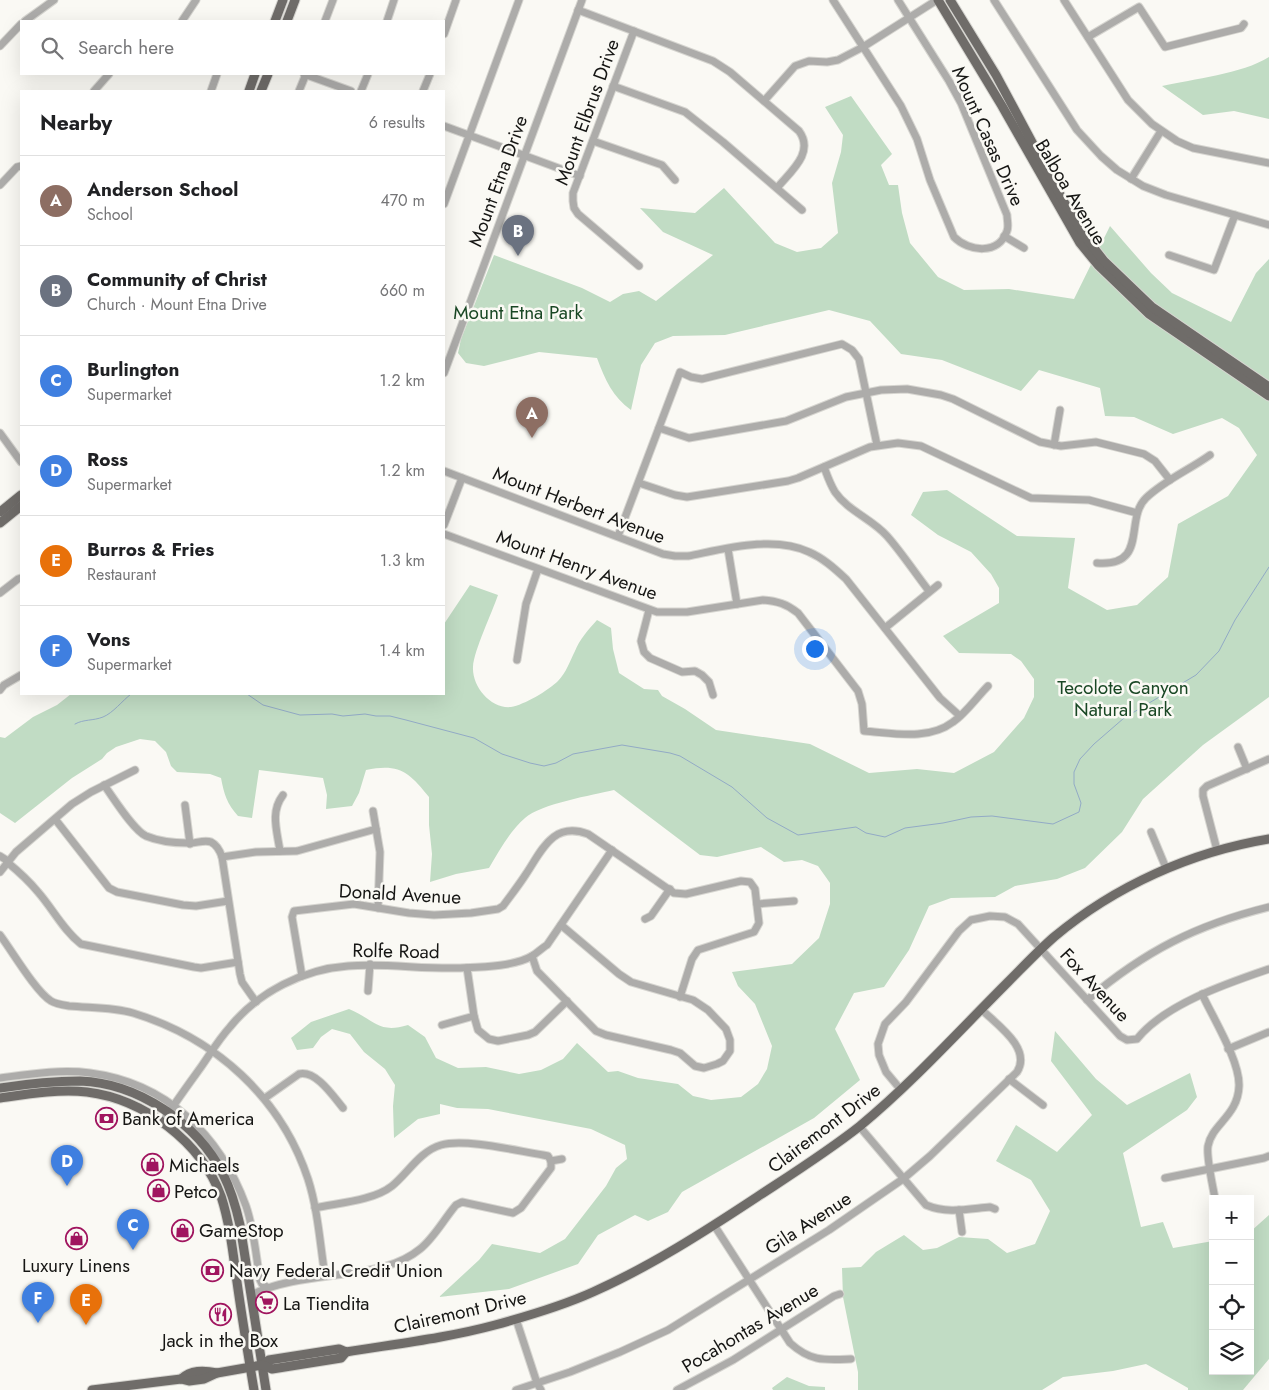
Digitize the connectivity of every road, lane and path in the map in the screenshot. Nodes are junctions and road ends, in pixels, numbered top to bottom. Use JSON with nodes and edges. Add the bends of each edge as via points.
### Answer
{"nodes":[{"id":1,"x":54,"y":0,"type":"edge"},
{"id":2,"x":196,"y":0,"type":"edge"},
{"id":3,"x":283,"y":0,"type":"edge"},
{"id":4,"x":295,"y":0,"type":"edge"},
{"id":5,"x":332,"y":0,"type":"edge"},
{"id":6,"x":394,"y":0,"type":"edge"},
{"id":7,"x":456,"y":0,"type":"edge"},
{"id":8,"x":520,"y":0,"type":"edge"},
{"id":9,"x":582,"y":0,"type":"edge"},
{"id":10,"x":833,"y":0,"type":"edge"},
{"id":11,"x":898,"y":0,"type":"edge"},
{"id":12,"x":937,"y":0,"type":"edge"},
{"id":13,"x":942,"y":0,"type":"edge"},
{"id":14,"x":950,"y":0,"type":"edge"},
{"id":15,"x":994,"y":0,"type":"edge"},
{"id":16,"x":1064,"y":0,"type":"edge"},
{"id":17,"x":46,"y":2,"type":"edge"},
{"id":18,"x":578,"y":10,"type":"junction"},
{"id":19,"x":909,"y":17,"type":"junction"},
{"id":20,"x":961,"y":17,"type":"junction"},
{"id":21,"x":26,"y":20,"type":"edge"},
{"id":22,"x":185,"y":20,"type":"edge"},
{"id":23,"x":275,"y":20,"type":"edge"},
{"id":24,"x":287,"y":20,"type":"edge"},
{"id":25,"x":325,"y":20,"type":"edge"},
{"id":26,"x":387,"y":20,"type":"edge"},
{"id":27,"x":1244,"y":24,"type":"dead end"},
{"id":28,"x":20,"y":25,"type":"edge"},
{"id":29,"x":445,"y":31,"type":"edge"},
{"id":30,"x":634,"y":31,"type":"junction"},
{"id":31,"x":1088,"y":37,"type":"junction"},
{"id":32,"x":0,"y":46,"type":"edge"},
{"id":33,"x":863,"y":47,"type":"junction"},
{"id":34,"x":108,"y":75,"type":"edge"},
{"id":35,"x":217,"y":75,"type":"edge"},
{"id":36,"x":255,"y":75,"type":"edge"},
{"id":37,"x":268,"y":75,"type":"edge"},
{"id":38,"x":305,"y":75,"type":"edge"},
{"id":39,"x":308,"y":75,"type":"edge"},
{"id":40,"x":368,"y":75,"type":"edge"},
{"id":41,"x":430,"y":75,"type":"edge"},
{"id":42,"x":613,"y":86,"type":"junction"},
{"id":43,"x":95,"y":90,"type":"edge"},
{"id":44,"x":211,"y":90,"type":"edge"},
{"id":45,"x":249,"y":90,"type":"edge"},
{"id":46,"x":261,"y":90,"type":"edge"},
{"id":47,"x":299,"y":90,"type":"edge"},
{"id":48,"x":349,"y":90,"type":"edge"},
{"id":49,"x":361,"y":90,"type":"edge"},
{"id":50,"x":423,"y":90,"type":"edge"},
{"id":51,"x":764,"y":101,"type":"junction"},
{"id":52,"x":445,"y":126,"type":"edge"},
{"id":53,"x":1161,"y":131,"type":"junction"},
{"id":54,"x":469,"y":135,"type":"junction"},
{"id":55,"x":593,"y":141,"type":"junction"},
{"id":56,"x":524,"y":156,"type":"junction"},
{"id":57,"x":1269,"y":163,"type":"edge"},
{"id":58,"x":20,"y":166,"type":"edge"},
{"id":59,"x":580,"y":176,"type":"junction"},
{"id":60,"x":1131,"y":179,"type":"junction"},
{"id":61,"x":675,"y":180,"type":"dead end"},
{"id":62,"x":0,"y":185,"type":"edge"},
{"id":63,"x":777,"y":188,"type":"junction"},
{"id":64,"x":445,"y":201,"type":"edge"},
{"id":65,"x":802,"y":210,"type":"dead end"},
{"id":66,"x":1234,"y":215,"type":"junction"},
{"id":67,"x":1269,"y":225,"type":"edge"},
{"id":68,"x":1004,"y":236,"type":"junction"},
{"id":69,"x":1024,"y":248,"type":"dead end"},
{"id":70,"x":1169,"y":255,"type":"dead end"},
{"id":71,"x":639,"y":266,"type":"dead end"},
{"id":72,"x":445,"y":370,"type":"edge"},
{"id":73,"x":1269,"y":387,"type":"edge"},
{"id":74,"x":866,"y":392,"type":"junction"},
{"id":75,"x":1269,"y":396,"type":"edge"},
{"id":76,"x":1060,"y":410,"type":"dead end"},
{"id":77,"x":659,"y":428,"type":"junction"},
{"id":78,"x":0,"y":433,"type":"edge"},
{"id":79,"x":877,"y":446,"type":"junction"},
{"id":80,"x":1054,"y":446,"type":"junction"},
{"id":81,"x":1210,"y":455,"type":"dead end"},
{"id":82,"x":20,"y":461,"type":"edge"},
{"id":83,"x":824,"y":467,"type":"junction"},
{"id":84,"x":445,"y":471,"type":"edge"},
{"id":85,"x":462,"y":478,"type":"junction"},
{"id":86,"x":1170,"y":480,"type":"junction"},
{"id":87,"x":638,"y":483,"type":"junction"},
{"id":88,"x":20,"y":496,"type":"edge"},
{"id":89,"x":20,"y":507,"type":"edge"},
{"id":90,"x":0,"y":512,"type":"edge"},
{"id":91,"x":1137,"y":513,"type":"junction"},
{"id":92,"x":445,"y":522,"type":"edge"},
{"id":93,"x":0,"y":523,"type":"edge"},
{"id":94,"x":445,"y":534,"type":"edge"},
{"id":95,"x":618,"y":536,"type":"junction"},
{"id":96,"x":728,"y":549,"type":"junction"},
{"id":97,"x":1097,"y":563,"type":"dead end"},
{"id":98,"x":538,"y":570,"type":"junction"},
{"id":99,"x":20,"y":578,"type":"edge"},
{"id":100,"x":938,"y":585,"type":"dead end"},
{"id":101,"x":929,"y":591,"type":"junction"},
{"id":102,"x":0,"y":593,"type":"edge"},
{"id":103,"x":737,"y":604,"type":"junction"},
{"id":104,"x":649,"y":610,"type":"junction"},
{"id":105,"x":885,"y":628,"type":"junction"},
{"id":106,"x":517,"y":660,"type":"dead end"},
{"id":107,"x":20,"y":676,"type":"edge"},
{"id":108,"x":988,"y":686,"type":"dead end"},
{"id":109,"x":0,"y":690,"type":"edge"},
{"id":110,"x":713,"y":695,"type":"dead end"},
{"id":111,"x":960,"y":716,"type":"junction"},
{"id":112,"x":1238,"y":747,"type":"dead end"},
{"id":113,"x":1269,"y":759,"type":"edge"},
{"id":114,"x":1248,"y":769,"type":"junction"},
{"id":115,"x":135,"y":770,"type":"dead end"},
{"id":116,"x":104,"y":785,"type":"junction"},
{"id":117,"x":283,"y":795,"type":"dead end"},
{"id":118,"x":185,"y":804,"type":"dead end"},
{"id":119,"x":373,"y":811,"type":"dead end"},
{"id":120,"x":55,"y":819,"type":"junction"},
{"id":121,"x":376,"y":829,"type":"junction"},
{"id":122,"x":1151,"y":832,"type":"dead end"},
{"id":123,"x":1269,"y":839,"type":"edge"},
{"id":124,"x":190,"y":844,"type":"junction"},
{"id":125,"x":612,"y":850,"type":"junction"},
{"id":126,"x":1217,"y":850,"type":"junction"},
{"id":127,"x":280,"y":852,"type":"junction"},
{"id":128,"x":0,"y":856,"type":"edge"},
{"id":129,"x":222,"y":858,"type":"junction"},
{"id":130,"x":8,"y":862,"type":"junction"},
{"id":131,"x":1166,"y":868,"type":"junction"},
{"id":132,"x":0,"y":872,"type":"edge"},
{"id":133,"x":670,"y":890,"type":"junction"},
{"id":134,"x":794,"y":900,"type":"dead end"},
{"id":135,"x":228,"y":901,"type":"junction"},
{"id":136,"x":758,"y":904,"type":"junction"},
{"id":137,"x":1269,"y":907,"type":"edge"},
{"id":138,"x":378,"y":908,"type":"junction"},
{"id":139,"x":645,"y":919,"type":"dead end"},
{"id":140,"x":561,"y":925,"type":"junction"},
{"id":141,"x":0,"y":935,"type":"edge"},
{"id":142,"x":1041,"y":950,"type":"junction"},
{"id":143,"x":532,"y":956,"type":"junction"},
{"id":144,"x":238,"y":962,"type":"junction"},
{"id":145,"x":370,"y":964,"type":"junction"},
{"id":146,"x":467,"y":968,"type":"junction"},
{"id":147,"x":1269,"y":969,"type":"edge"},
{"id":148,"x":302,"y":976,"type":"junction"},
{"id":149,"x":368,"y":991,"type":"dead end"},
{"id":150,"x":1202,"y":994,"type":"junction"},
{"id":151,"x":680,"y":997,"type":"junction"},
{"id":152,"x":1088,"y":1000,"type":"junction"},
{"id":153,"x":567,"y":1001,"type":"junction"},
{"id":154,"x":256,"y":1002,"type":"junction"},
{"id":155,"x":981,"y":1009,"type":"junction"},
{"id":156,"x":474,"y":1016,"type":"junction"},
{"id":157,"x":442,"y":1025,"type":"dead end"},
{"id":158,"x":1269,"y":1032,"type":"edge"},
{"id":159,"x":1228,"y":1049,"type":"junction"},
{"id":160,"x":212,"y":1051,"type":"junction"},
{"id":161,"x":0,"y":1078,"type":"edge"},
{"id":162,"x":1009,"y":1080,"type":"junction"},
{"id":163,"x":0,"y":1088,"type":"edge"},
{"id":164,"x":901,"y":1090,"type":"junction"},
{"id":165,"x":0,"y":1098,"type":"edge"},
{"id":166,"x":265,"y":1098,"type":"junction"},
{"id":167,"x":174,"y":1104,"type":"junction"},
{"id":168,"x":1044,"y":1105,"type":"dead end"},
{"id":169,"x":343,"y":1108,"type":"dead end"},
{"id":170,"x":168,"y":1113,"type":"junction"},
{"id":171,"x":162,"y":1122,"type":"junction"},
{"id":172,"x":859,"y":1126,"type":"junction"},
{"id":173,"x":1269,"y":1156,"type":"edge"},
{"id":174,"x":562,"y":1159,"type":"dead end"},
{"id":175,"x":551,"y":1161,"type":"junction"},
{"id":176,"x":1210,"y":1168,"type":"junction"},
{"id":177,"x":1165,"y":1178,"type":"dead end"},
{"id":178,"x":903,"y":1179,"type":"junction"},
{"id":179,"x":1215,"y":1195,"type":"edge"},
{"id":180,"x":315,"y":1208,"type":"junction"},
{"id":181,"x":995,"y":1209,"type":"dead end"},
{"id":182,"x":959,"y":1210,"type":"junction"},
{"id":183,"x":714,"y":1225,"type":"junction"},
{"id":184,"x":962,"y":1232,"type":"dead end"},
{"id":185,"x":325,"y":1276,"type":"junction"},
{"id":186,"x":750,"y":1280,"type":"junction"},
{"id":187,"x":267,"y":1287,"type":"junction"},
{"id":188,"x":840,"y":1294,"type":"dead end"},
{"id":189,"x":251,"y":1295,"type":"junction"},
{"id":190,"x":516,"y":1319,"type":"junction"},
{"id":191,"x":782,"y":1329,"type":"junction"},
{"id":192,"x":851,"y":1359,"type":"dead end"},
{"id":193,"x":262,"y":1365,"type":"junction"},
{"id":194,"x":250,"y":1367,"type":"junction"},
{"id":195,"x":693,"y":1382,"type":"junction"},
{"id":196,"x":539,"y":1387,"type":"edge"},
{"id":197,"x":92,"y":1390,"type":"edge"},
{"id":198,"x":254,"y":1390,"type":"edge"},
{"id":199,"x":266,"y":1390,"type":"edge"},
{"id":200,"x":516,"y":1390,"type":"edge"},
{"id":201,"x":677,"y":1390,"type":"edge"},
{"id":202,"x":698,"y":1390,"type":"edge"}],
"edges":[{"from":1,"to":17,"type":"street"},
{"from":2,"to":22,"type":"street"},
{"from":3,"to":23,"type":"main road"},
{"from":4,"to":24,"type":"main road"},
{"from":5,"to":25,"type":"street"},
{"from":6,"to":26,"type":"street"},
{"from":7,"to":29,"type":"street"},
{"from":8,"to":54,"type":"street"},
{"from":9,"to":18,"type":"street","name":"Mount Etna Drive"},
{"from":10,"to":33,"type":"street"},
{"from":11,"to":19,"type":"street","name":"Mount Casas Drive"},
{"from":12,"to":19,"type":"street"},
{"from":12,"to":75,"type":"main road","name":"Balboa Avenue","via":[[1080,243],[1098,265],[1149,314]]},
{"from":13,"to":20,"type":"main road"},
{"from":14,"to":20,"type":"main road","name":"Balboa Avenue"},
{"from":15,"to":60,"type":"street","via":[[1077,130],[1101,156]]},
{"from":16,"to":31,"type":"street"},
{"from":17,"to":21,"type":"street"},
{"from":18,"to":30,"type":"street"},
{"from":18,"to":56,"type":"street","name":"Mount Etna Drive"},
{"from":19,"to":33,"type":"street"},
{"from":19,"to":68,"type":"street","name":"Mount Casas Drive","via":[[960,103],[1007,215],[1008,226]]},
{"from":20,"to":73,"type":"main road","name":"Balboa Avenue","via":[[1064,202],[1104,261],[1152,307]]},
{"from":27,"to":31,"type":"street","via":[[1240,28],[1165,47],[1139,7]]},
{"from":28,"to":32,"type":"street"},
{"from":30,"to":42,"type":"street","name":"Mount Elbrus Drive"},
{"from":30,"to":51,"type":"street","via":[[713,61]]},
{"from":31,"to":53,"type":"street","via":[[1128,100]]},
{"from":33,"to":51,"type":"street","via":[[838,60],[810,61],[795,66]]},
{"from":33,"to":68,"type":"street","name":"Mount Casas Drive","via":[[910,123],[954,237],[972,249],[979,249],[994,246]]},
{"from":34,"to":43,"type":"street"},
{"from":35,"to":44,"type":"street"},
{"from":36,"to":45,"type":"main road"},
{"from":37,"to":46,"type":"main road"},
{"from":38,"to":47,"type":"street"},
{"from":39,"to":48,"type":"street"},
{"from":40,"to":49,"type":"street"},
{"from":41,"to":50,"type":"street"},
{"from":42,"to":55,"type":"street","name":"Mount Elbrus Drive"},
{"from":42,"to":63,"type":"street","via":[[685,112]]},
{"from":51,"to":63,"type":"street","via":[[799,131],[805,142],[802,158]]},
{"from":52,"to":54,"type":"street"},
{"from":53,"to":57,"type":"street","via":[[1193,148]]},
{"from":53,"to":60,"type":"street"},
{"from":54,"to":56,"type":"street"},
{"from":54,"to":64,"type":"street"},
{"from":55,"to":59,"type":"street","name":"Mount Elbrus Drive"},
{"from":55,"to":61,"type":"street","via":[[662,165]]},
{"from":56,"to":59,"type":"street"},
{"from":56,"to":72,"type":"street","name":"Mount Etna Drive"},
{"from":58,"to":62,"type":"street"},
{"from":59,"to":71,"type":"street","name":"Mount Elbrus Drive","via":[[574,193],[574,208]]},
{"from":60,"to":66,"type":"street","via":[[1166,195]]},
{"from":63,"to":65,"type":"street"},
{"from":66,"to":67,"type":"street"},
{"from":66,"to":70,"type":"street","via":[[1214,270]]},
{"from":68,"to":69,"type":"street"},
{"from":74,"to":77,"type":"street","via":[[786,421],[690,438]]},
{"from":74,"to":77,"type":"street","via":[[859,360],[852,350],[842,344],[835,345],[702,379],[680,372]]},
{"from":74,"to":79,"type":"street"},
{"from":74,"to":80,"type":"street","via":[[907,389],[941,395]]},
{"from":76,"to":80,"type":"street"},
{"from":77,"to":87,"type":"street"},
{"from":78,"to":82,"type":"street"},
{"from":79,"to":83,"type":"street"},
{"from":79,"to":91,"type":"street","via":[[898,443],[921,446],[1031,498],[1090,500]]},
{"from":80,"to":86,"type":"street","via":[[1096,442],[1144,454]]},
{"from":81,"to":86,"type":"street"},
{"from":83,"to":87,"type":"street","via":[[788,481],[687,497]]},
{"from":83,"to":101,"type":"street","via":[[841,499],[887,536]]},
{"from":84,"to":85,"type":"street","name":"Mount Herbert Avenue"},
{"from":85,"to":92,"type":"street"},
{"from":85,"to":95,"type":"street","name":"Mount Herbert Avenue"},
{"from":86,"to":91,"type":"street","via":[[1140,504]]},
{"from":87,"to":95,"type":"street"},
{"from":88,"to":90,"type":"main road"},
{"from":89,"to":93,"type":"main road"},
{"from":91,"to":97,"type":"street","via":[[1134,536],[1124,556],[1114,563]]},
{"from":94,"to":98,"type":"street","name":"Mount Henry Avenue"},
{"from":95,"to":96,"type":"street","name":"Mount Herbert Avenue","via":[[675,556]]},
{"from":96,"to":103,"type":"street"},
{"from":96,"to":105,"type":"street","name":"Mount Herbert Avenue","via":[[766,544],[807,551],[828,562],[846,579]]},
{"from":98,"to":104,"type":"street","name":"Mount Henry Avenue"},
{"from":98,"to":106,"type":"street","via":[[526,604]]},
{"from":99,"to":102,"type":"street"},
{"from":100,"to":101,"type":"street"},
{"from":101,"to":105,"type":"street"},
{"from":103,"to":104,"type":"street","name":"Mount Henry Avenue","via":[[674,613]]},
{"from":103,"to":111,"type":"street","name":"Mount Henry Avenue","via":[[775,601],[798,613],[858,691],[864,731],[927,734],[943,729]]},
{"from":104,"to":110,"type":"street","via":[[641,641],[644,652],[650,658],[682,672],[695,671],[702,675],[709,682]]},
{"from":105,"to":111,"type":"street","name":"Mount Herbert Avenue","via":[[940,698]]},
{"from":107,"to":109,"type":"street"},
{"from":108,"to":111,"type":"street"},
{"from":112,"to":114,"type":"street"},
{"from":113,"to":114,"type":"street"},
{"from":114,"to":126,"type":"street","via":[[1203,790]]},
{"from":115,"to":116,"type":"street"},
{"from":116,"to":120,"type":"street","via":[[72,804]]},
{"from":116,"to":124,"type":"street","via":[[136,829],[145,836]]},
{"from":117,"to":127,"type":"street","via":[[275,811]]},
{"from":118,"to":124,"type":"street"},
{"from":119,"to":121,"type":"street"},
{"from":120,"to":130,"type":"street"},
{"from":120,"to":135,"type":"street","via":[[109,888],[117,892],[183,905]]},
{"from":121,"to":127,"type":"street","via":[[297,851]]},
{"from":121,"to":138,"type":"street","via":[[380,852]]},
{"from":122,"to":131,"type":"street"},
{"from":123,"to":126,"type":"main road","name":"Clairemont Drive"},
{"from":124,"to":129,"type":"street","via":[[212,843]]},
{"from":125,"to":133,"type":"street","name":"Donald Avenue"},
{"from":125,"to":138,"type":"street","name":"Donald Avenue","via":[[581,831],[559,834],[545,844],[498,909],[434,915]]},
{"from":125,"to":140,"type":"street","name":"Rolfe Road"},
{"from":126,"to":131,"type":"main road","name":"Clairemont Drive"},
{"from":127,"to":129,"type":"street"},
{"from":128,"to":130,"type":"street"},
{"from":129,"to":135,"type":"street"},
{"from":130,"to":132,"type":"street"},
{"from":130,"to":144,"type":"street","via":[[81,944],[201,968]]},
{"from":131,"to":142,"type":"main road","name":"Clairemont Drive","via":[[1104,900]]},
{"from":133,"to":136,"type":"street","name":"Donald Avenue","via":[[686,894],[741,881],[750,882]]},
{"from":133,"to":139,"type":"street","via":[[651,916]]},
{"from":134,"to":136,"type":"street"},
{"from":135,"to":144,"type":"street"},
{"from":136,"to":151,"type":"street","via":[[759,924],[754,932],[698,950],[692,958]]},
{"from":137,"to":152,"type":"street","via":[[1208,925],[1167,944],[1116,976]]},
{"from":138,"to":148,"type":"street","name":"Donald Avenue","via":[[354,904],[294,911],[292,917]]},
{"from":140,"to":143,"type":"street","name":"Rolfe Road","via":[[547,945]]},
{"from":140,"to":151,"type":"street","via":[[631,982]]},
{"from":141,"to":160,"type":"street","via":[[41,993],[51,1000],[69,1006],[131,1012],[172,1027]]},
{"from":142,"to":152,"type":"street","name":"Fox Avenue"},
{"from":142,"to":155,"type":"main road","name":"Clairemont Drive"},
{"from":142,"to":164,"type":"street","name":"Fox Avenue","via":[[1018,924],[1005,917],[972,920],[958,932],[906,1002],[885,1024],[878,1044],[881,1062]]},
{"from":143,"to":146,"type":"street","name":"Rolfe Road","via":[[512,963]]},
{"from":143,"to":153,"type":"street","via":[[537,970]]},
{"from":144,"to":154,"type":"street","via":[[242,982]]},
{"from":145,"to":146,"type":"street","name":"Rolfe Road"},
{"from":145,"to":148,"type":"street","name":"Rolfe Road"},
{"from":145,"to":149,"type":"street"},
{"from":146,"to":156,"type":"street"},
{"from":147,"to":150,"type":"street"},
{"from":148,"to":154,"type":"street","name":"Rolfe Road"},
{"from":150,"to":152,"type":"street","name":"Fox Avenue","via":[[1144,1030],[1137,1039],[1128,1040],[1120,1036]]},
{"from":150,"to":159,"type":"street"},
{"from":151,"to":153,"type":"street","via":[[694,1000],[708,1010],[726,1030],[730,1051],[723,1061],[704,1068],[695,1066],[680,1053],[606,1035],[596,1031]]},
{"from":153,"to":156,"type":"street","via":[[535,1032],[498,1041],[488,1039],[478,1030]]},
{"from":154,"to":160,"type":"street","name":"Rolfe Road","via":[[230,1026]]},
{"from":155,"to":162,"type":"street","name":"Gila Avenue","via":[[1018,1046],[1022,1057],[1020,1067]]},
{"from":155,"to":164,"type":"main road","name":"Clairemont Drive"},
{"from":156,"to":157,"type":"street"},
{"from":158,"to":159,"type":"street"},
{"from":159,"to":176,"type":"street","via":[[1238,1071],[1239,1087],[1235,1106],[1211,1136],[1207,1149]]},
{"from":160,"to":166,"type":"street"},
{"from":160,"to":167,"type":"street","name":"Rolfe Road"},
{"from":161,"to":167,"type":"street","via":[[52,1072],[91,1073],[135,1085]]},
{"from":162,"to":168,"type":"street"},
{"from":162,"to":178,"type":"street","name":"Gila Avenue"},
{"from":163,"to":170,"type":"main road","via":[[81,1081],[114,1087],[148,1100]]},
{"from":164,"to":172,"type":"main road","name":"Clairemont Drive"},
{"from":165,"to":171,"type":"main road","via":[[59,1091],[87,1092],[116,1099]]},
{"from":166,"to":169,"type":"street","via":[[305,1072],[314,1075]]},
{"from":166,"to":180,"type":"street","via":[[292,1141],[309,1181]]},
{"from":167,"to":170,"type":"street","name":"Rolfe Road"},
{"from":167,"to":187,"type":"street","via":[[200,1128],[225,1159],[247,1207],[260,1280]]},
{"from":170,"to":171,"type":"street","name":"Rolfe Road"},
{"from":170,"to":189,"type":"main road","via":[[203,1145],[226,1182],[240,1225]]},
{"from":171,"to":194,"type":"main road","via":[[194,1152],[220,1194],[229,1227]]},
{"from":172,"to":178,"type":"street"},
{"from":172,"to":183,"type":"main road","name":"Clairemont Drive"},
{"from":173,"to":176,"type":"street"},
{"from":174,"to":175,"type":"street"},
{"from":175,"to":180,"type":"street","via":[[548,1156],[462,1142],[441,1145],[425,1153],[390,1187],[368,1197]]},
{"from":175,"to":185,"type":"street","via":[[551,1168],[513,1213],[462,1202],[456,1204],[420,1249],[404,1260],[374,1269]]},
{"from":176,"to":177,"type":"street"},
{"from":176,"to":179,"type":"street"},
{"from":178,"to":182,"type":"street","via":[[926,1205],[938,1210]]},
{"from":178,"to":186,"type":"street","name":"Gila Avenue"},
{"from":180,"to":185,"type":"street"},
{"from":181,"to":182,"type":"street"},
{"from":182,"to":184,"type":"street"},
{"from":183,"to":186,"type":"street"},
{"from":183,"to":190,"type":"main road","name":"Clairemont Drive","via":[[636,1272],[590,1293]]},
{"from":185,"to":187,"type":"street"},
{"from":186,"to":191,"type":"street"},
{"from":186,"to":196,"type":"street","name":"Gila Avenue","via":[[668,1330]]},
{"from":187,"to":189,"type":"street"},
{"from":188,"to":191,"type":"street","name":"Pocahontas Avenue"},
{"from":189,"to":193,"type":"main road"},
{"from":190,"to":193,"type":"main road","name":"Clairemont Drive","via":[[444,1336],[346,1352],[341,1358],[332,1360],[272,1369]]},
{"from":190,"to":196,"type":"street"},
{"from":191,"to":192,"type":"street","via":[[790,1343],[809,1357]]},
{"from":191,"to":195,"type":"street","name":"Pocahontas Avenue"},
{"from":193,"to":194,"type":"main road","name":"Clairemont Drive"},
{"from":193,"to":199,"type":"main road"},
{"from":194,"to":197,"type":"main road","name":"Clairemont Drive","via":[[216,1373],[203,1370],[188,1373],[181,1379]]},
{"from":194,"to":198,"type":"main road"},
{"from":195,"to":201,"type":"street","name":"Pocahontas Avenue"},
{"from":195,"to":202,"type":"street"},
{"from":196,"to":200,"type":"street","name":"Gila Avenue"}]}
